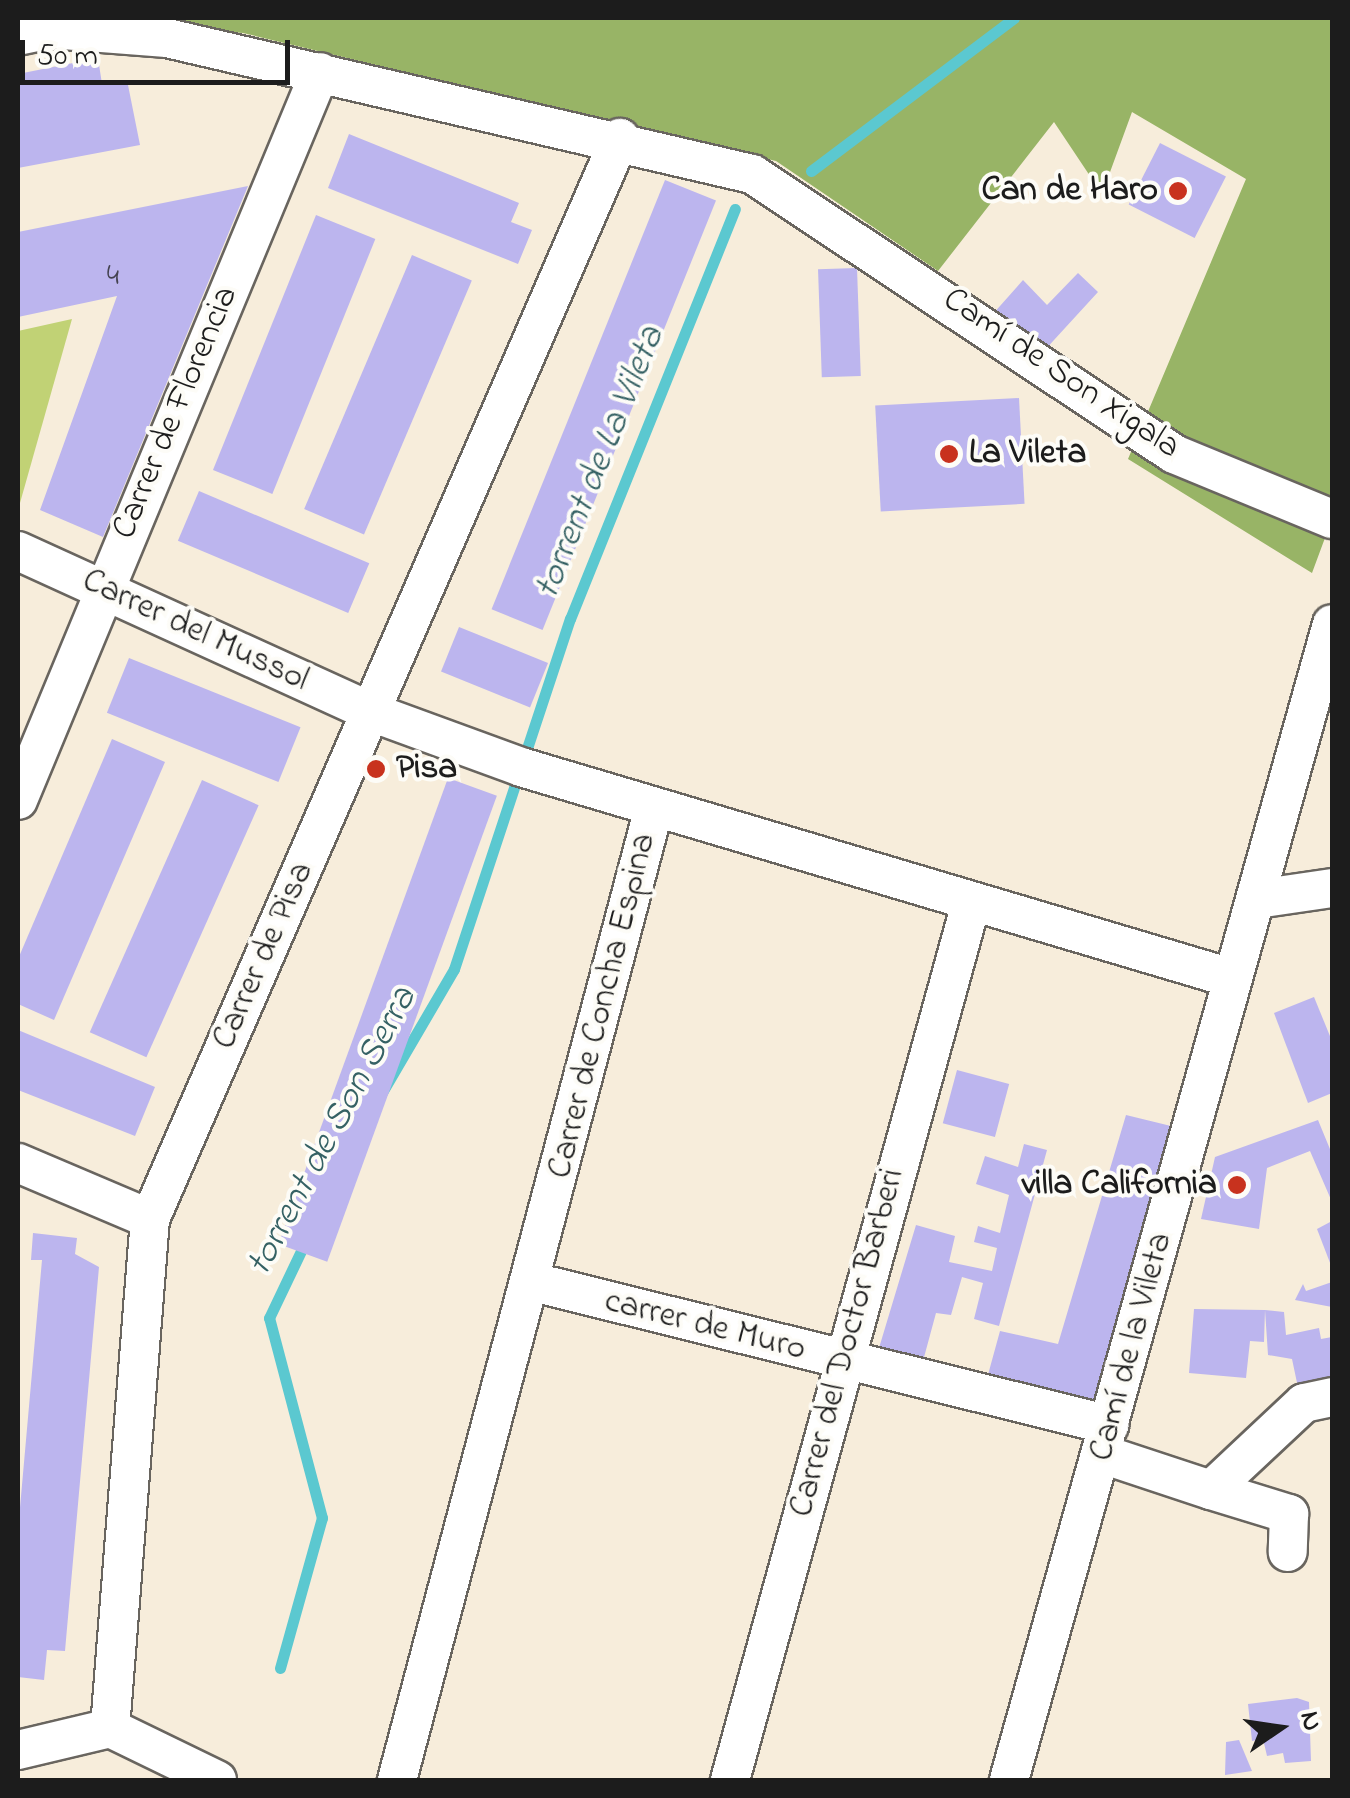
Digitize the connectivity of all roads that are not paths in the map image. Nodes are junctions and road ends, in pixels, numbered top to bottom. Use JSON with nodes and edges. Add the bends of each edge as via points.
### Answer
{"nodes":[{"id":1,"x":18,"y":36,"type":"edge"},
{"id":2,"x":320,"y":72,"type":"junction"},
{"id":3,"x":620,"y":138,"type":"junction"},
{"id":4,"x":1332,"y":519,"type":"edge"},
{"id":5,"x":18,"y":551,"type":"edge"},
{"id":6,"x":102,"y":588,"type":"junction"},
{"id":7,"x":1332,"y":624,"type":"edge"},
{"id":8,"x":371,"y":712,"type":"junction"},
{"id":9,"x":18,"y":800,"type":"edge"},
{"id":10,"x":653,"y":812,"type":"junction"},
{"id":11,"x":1332,"y":888,"type":"edge"},
{"id":12,"x":1258,"y":899,"type":"junction"},
{"id":13,"x":970,"y":907,"type":"junction"},
{"id":14,"x":1230,"y":978,"type":"junction"},
{"id":15,"x":18,"y":1163,"type":"edge"},
{"id":16,"x":150,"y":1219,"type":"junction"},
{"id":17,"x":533,"y":1282,"type":"junction"},
{"id":18,"x":842,"y":1360,"type":"junction"},
{"id":19,"x":1332,"y":1397,"type":"edge"},
{"id":20,"x":1106,"y":1440,"type":"junction"},
{"id":21,"x":1211,"y":1490,"type":"junction"},
{"id":22,"x":1288,"y":1552,"type":"dead end"},
{"id":23,"x":110,"y":1728,"type":"junction"},
{"id":24,"x":18,"y":1750,"type":"edge"},
{"id":25,"x":217,"y":1780,"type":"edge"},
{"id":26,"x":397,"y":1780,"type":"edge"},
{"id":27,"x":730,"y":1780,"type":"edge"},
{"id":28,"x":1009,"y":1780,"type":"edge"}],
"edges":[{"from":1,"to":2,"type":"street","name":"Camí de Son Xigala","via":[[50,29],[167,38]]},
{"from":2,"to":3,"type":"street","name":"Camí de Son Xigala"},
{"from":2,"to":6,"type":"street","name":"Carrer de Florencia"},
{"from":3,"to":4,"type":"street","name":"Camí de Son Xigala","via":[[752,174],[804,201],[1174,454]]},
{"from":3,"to":8,"type":"street","name":"Carrer de Pisa"},
{"from":5,"to":6,"type":"street","name":"Carrer del Mussol"},
{"from":6,"to":8,"type":"street","name":"Carrer del Mussol"},
{"from":6,"to":9,"type":"street","name":"Carrer de Florencia"},
{"from":7,"to":12,"type":"street","name":"Camí de la Vileta"},
{"from":8,"to":10,"type":"street","name":"Carrer del Mussol"},
{"from":8,"to":16,"type":"street","name":"Carrer de Pisa"},
{"from":10,"to":13,"type":"street","name":"Carrer de Concha Espina"},
{"from":10,"to":17,"type":"street","name":"Carrer de Concha Espina"},
{"from":11,"to":12,"type":"street"},
{"from":12,"to":14,"type":"street","name":"Camí de la Vileta"},
{"from":13,"to":14,"type":"street","name":"Carrer de Concha Espina"},
{"from":13,"to":18,"type":"street","name":"Carrer del Doctor Barberi"},
{"from":14,"to":20,"type":"street","name":"Camí de la Vileta"},
{"from":15,"to":16,"type":"street"},
{"from":16,"to":23,"type":"street","name":"Carrer de Pisa"},
{"from":17,"to":18,"type":"street","name":"carrer de Muro"},
{"from":17,"to":26,"type":"street","name":"Carrer de Concha Espina"},
{"from":18,"to":20,"type":"street","name":"carrer de Muro"},
{"from":18,"to":27,"type":"street","name":"Carrer del Doctor Barberi"},
{"from":19,"to":21,"type":"street","via":[[1304,1403]]},
{"from":20,"to":21,"type":"street","name":"carrer de Muro"},
{"from":20,"to":28,"type":"street","name":"Camí de la Vileta"},
{"from":21,"to":22,"type":"street","name":"carrer de Muro","via":[[1289,1514]]},
{"from":23,"to":24,"type":"street"},
{"from":23,"to":25,"type":"street"}]}
